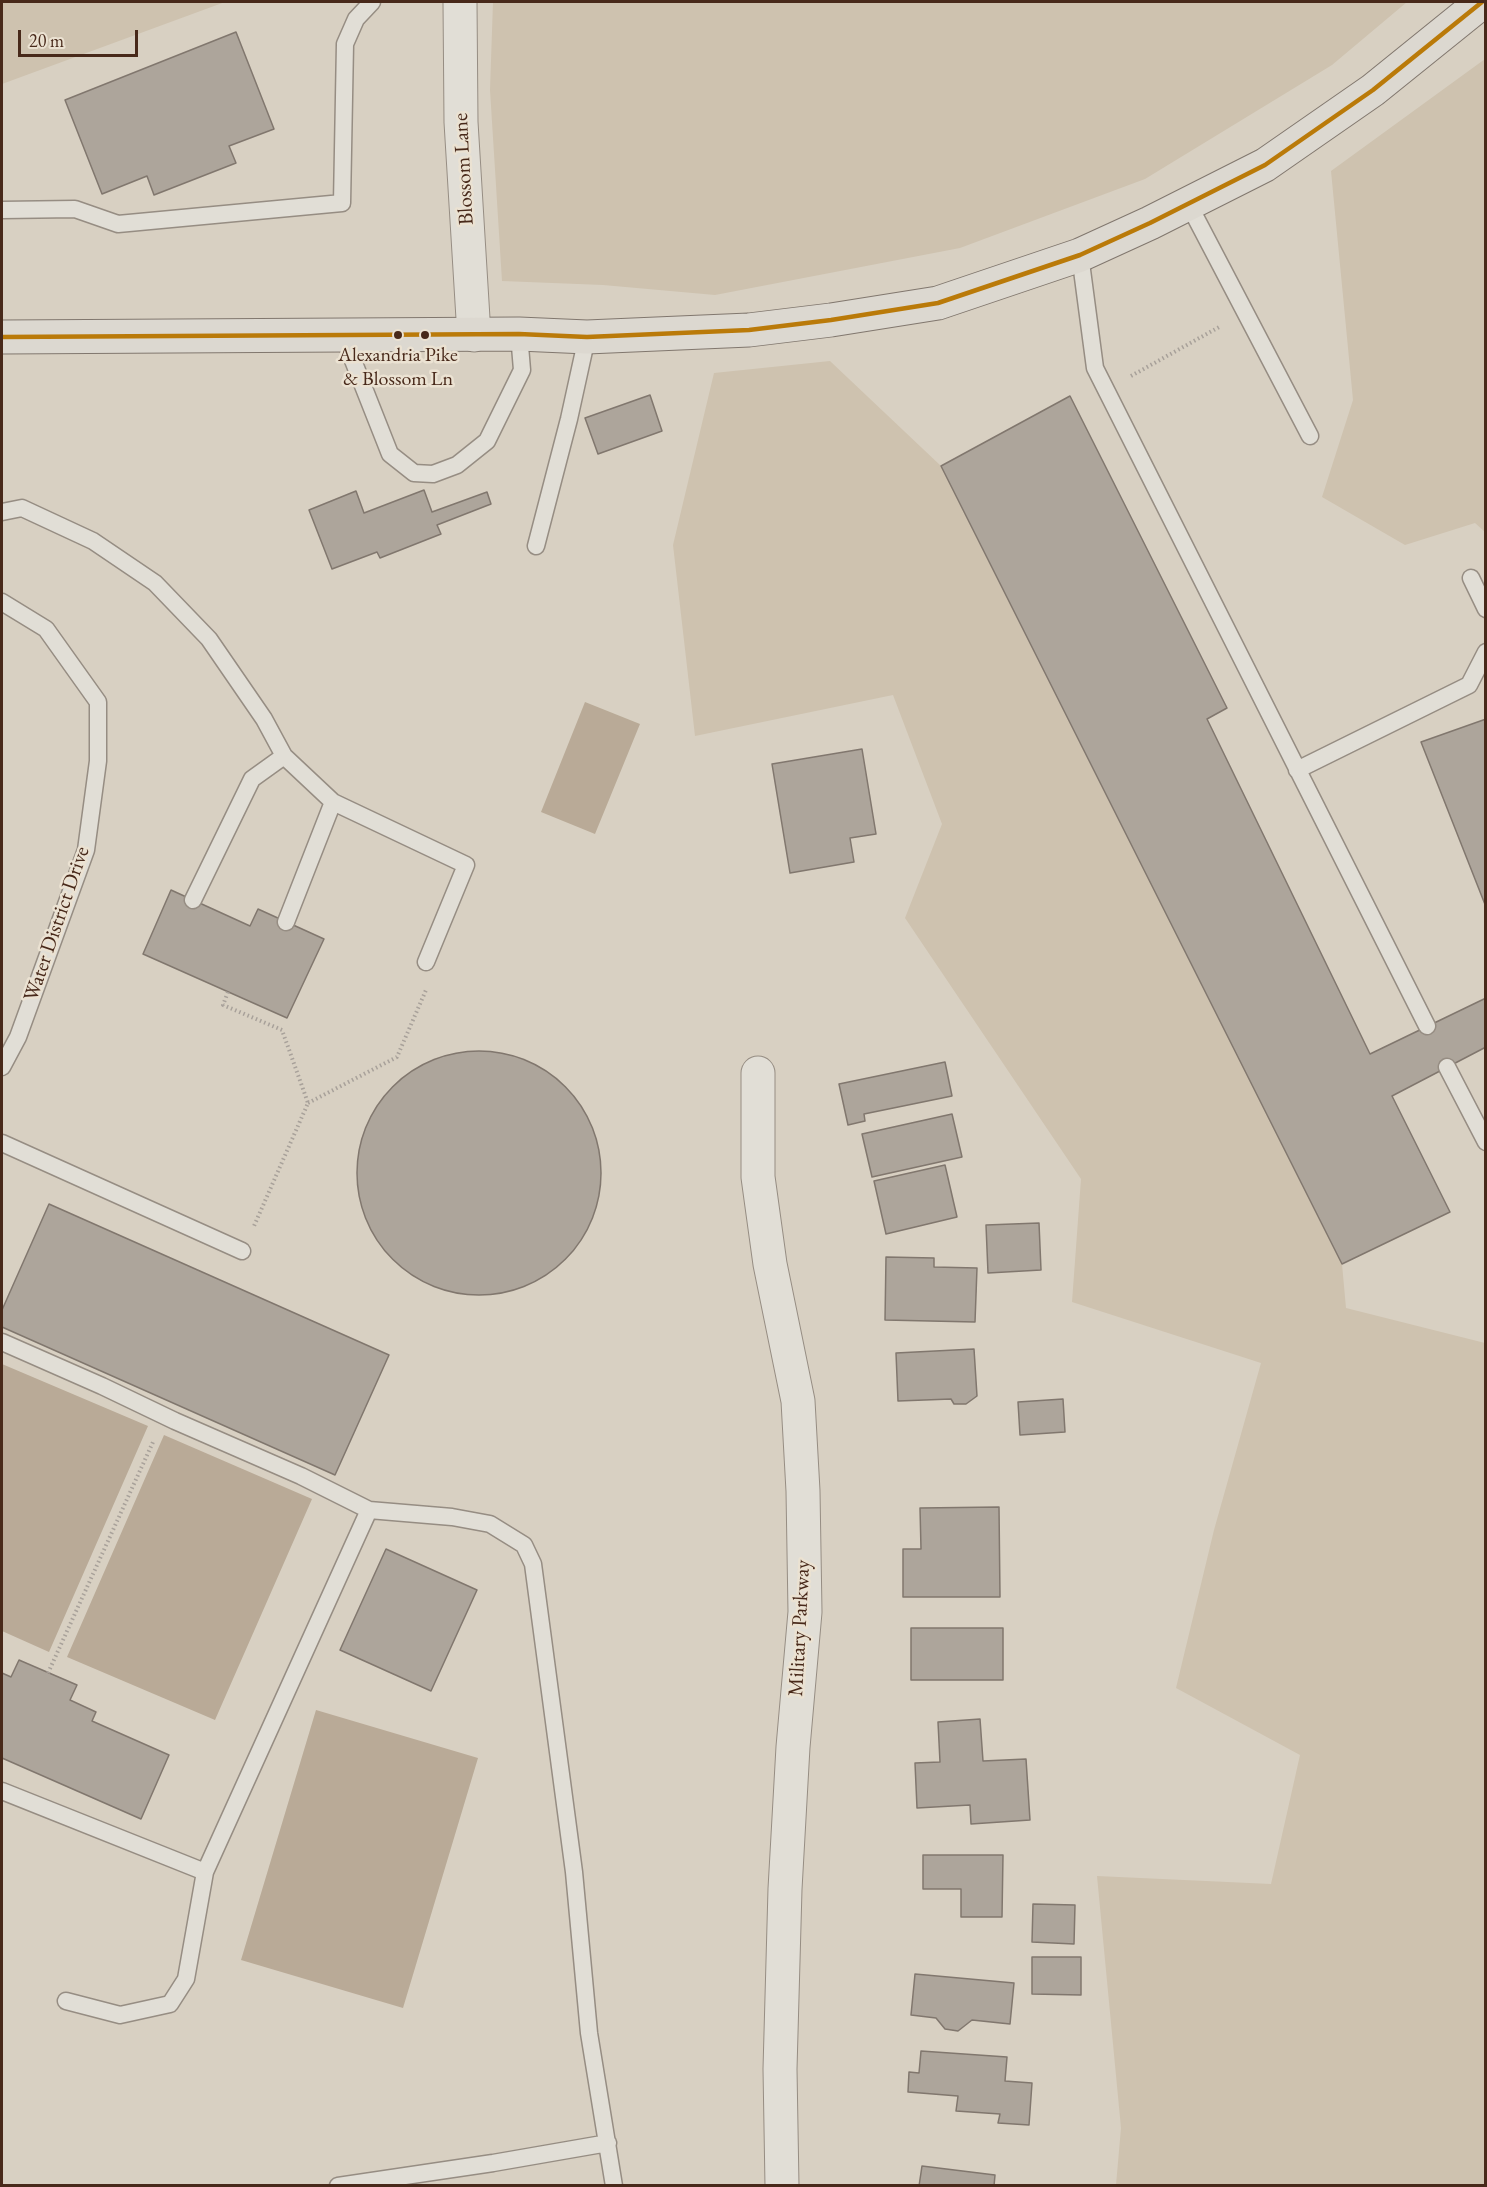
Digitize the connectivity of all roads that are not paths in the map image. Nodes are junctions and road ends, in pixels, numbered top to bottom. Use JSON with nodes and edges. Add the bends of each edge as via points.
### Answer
{"nodes":[{"id":1,"x":372,"y":2,"type":"edge"},
{"id":2,"x":460,"y":2,"type":"edge"},
{"id":3,"x":1482,"y":2,"type":"edge"},
{"id":4,"x":1188,"y":203,"type":"junction"},
{"id":5,"x":2,"y":210,"type":"edge"},
{"id":6,"x":1080,"y":255,"type":"junction"},
{"id":7,"x":519,"y":334,"type":"junction"},
{"id":8,"x":343,"y":335,"type":"junction"},
{"id":9,"x":474,"y":335,"type":"junction"},
{"id":10,"x":2,"y":337,"type":"edge"},
{"id":11,"x":587,"y":337,"type":"junction"},
{"id":12,"x":1310,"y":436,"type":"dead end"},
{"id":13,"x":2,"y":512,"type":"edge"},
{"id":14,"x":536,"y":546,"type":"dead end"},
{"id":15,"x":1471,"y":578,"type":"dead end"},
{"id":16,"x":2,"y":602,"type":"edge"},
{"id":17,"x":1485,"y":609,"type":"edge"},
{"id":18,"x":1485,"y":652,"type":"edge"},
{"id":19,"x":284,"y":756,"type":"junction"},
{"id":20,"x":1297,"y":770,"type":"junction"},
{"id":21,"x":333,"y":802,"type":"junction"},
{"id":22,"x":193,"y":900,"type":"dead end"},
{"id":23,"x":286,"y":922,"type":"dead end"},
{"id":24,"x":426,"y":962,"type":"road end"},
{"id":25,"x":1427,"y":1026,"type":"dead end"},
{"id":26,"x":2,"y":1067,"type":"edge"},
{"id":27,"x":1447,"y":1067,"type":"dead end"},
{"id":28,"x":758,"y":1073,"type":"dead end"},
{"id":29,"x":1485,"y":1142,"type":"edge"},
{"id":30,"x":2,"y":1143,"type":"edge"},
{"id":31,"x":242,"y":1251,"type":"road end"},
{"id":32,"x":2,"y":1342,"type":"edge"},
{"id":33,"x":369,"y":1510,"type":"junction"},
{"id":34,"x":2,"y":1791,"type":"edge"},
{"id":35,"x":205,"y":1872,"type":"junction"},
{"id":36,"x":66,"y":2001,"type":"dead end"},
{"id":37,"x":608,"y":2143,"type":"junction"},
{"id":38,"x":338,"y":2186,"type":"edge"},
{"id":39,"x":614,"y":2186,"type":"edge"},
{"id":40,"x":782,"y":2186,"type":"edge"}],
"edges":[{"from":1,"to":5,"type":"lane","via":[[356,19],[345,44],[342,203],[118,224],[75,209]]},
{"from":2,"to":9,"type":"street","name":"Blossom Lane","via":[[460,122]]},
{"from":3,"to":4,"type":"main road","via":[[1372,90],[1265,165]]},
{"from":4,"to":6,"type":"main road"},
{"from":4,"to":12,"type":"lane"},
{"from":6,"to":11,"type":"main road","via":[[938,303],[749,330]]},
{"from":6,"to":20,"type":"lane","via":[[1095,368]]},
{"from":7,"to":8,"type":"lane","via":[[522,370],[487,441],[457,465],[433,474],[414,473],[390,454]]},
{"from":7,"to":9,"type":"main road"},
{"from":7,"to":11,"type":"main road"},
{"from":8,"to":9,"type":"main road"},
{"from":8,"to":10,"type":"main road"},
{"from":11,"to":14,"type":"lane"},
{"from":13,"to":19,"type":"lane","via":[[22,508],[93,541],[155,583],[209,639],[264,719]]},
{"from":15,"to":17,"type":"lane"},
{"from":16,"to":26,"type":"lane","name":"Water District Drive","via":[[46,629],[98,702],[99,761],[86,850],[18,1037]]},
{"from":18,"to":20,"type":"lane","via":[[1468,685]]},
{"from":19,"to":21,"type":"lane"},
{"from":19,"to":22,"type":"lane","via":[[252,778]]},
{"from":20,"to":25,"type":"lane"},
{"from":21,"to":23,"type":"lane"},
{"from":21,"to":24,"type":"lane","via":[[466,866]]},
{"from":27,"to":29,"type":"lane"},
{"from":28,"to":40,"type":"street","name":"Military Parkway","via":[[758,1177],[770,1264],[798,1401],[803,1491],[805,1612],[785,1889],[780,2069]]},
{"from":30,"to":31,"type":"lane"},
{"from":32,"to":33,"type":"lane"},
{"from":33,"to":35,"type":"lane"},
{"from":33,"to":37,"type":"lane","via":[[490,1524],[524,1545],[533,1564],[574,1872],[589,2033]]},
{"from":34,"to":35,"type":"lane"},
{"from":35,"to":36,"type":"lane","via":[[186,1979],[170,2004],[120,2015]]},
{"from":37,"to":38,"type":"lane"},
{"from":37,"to":39,"type":"lane"}]}
